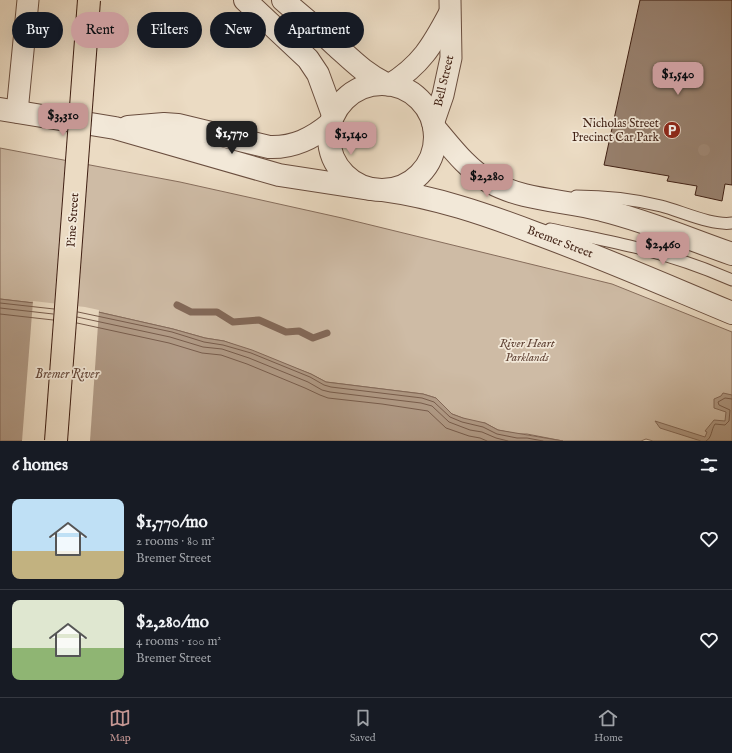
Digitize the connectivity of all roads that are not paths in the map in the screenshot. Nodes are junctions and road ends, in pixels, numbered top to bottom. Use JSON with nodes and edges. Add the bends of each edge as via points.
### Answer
{"nodes":[{"id":1,"x":28,"y":0,"type":"edge"},
{"id":2,"x":89,"y":0,"type":"edge"},
{"id":3,"x":245,"y":0,"type":"edge"},
{"id":4,"x":283,"y":0,"type":"edge"},
{"id":5,"x":449,"y":7,"type":"edge"},
{"id":6,"x":387,"y":84,"type":"junction"},
{"id":7,"x":8,"y":110,"type":"edge"},
{"id":8,"x":332,"y":119,"type":"junction"},
{"id":9,"x":433,"y":126,"type":"junction"},
{"id":10,"x":115,"y":128,"type":"junction"},
{"id":11,"x":376,"y":189,"type":"junction"},
{"id":12,"x":536,"y":197,"type":"junction"},
{"id":13,"x":486,"y":215,"type":"junction"},
{"id":14,"x":712,"y":221,"type":"junction"},
{"id":15,"x":732,"y":223,"type":"edge"},
{"id":16,"x":732,"y":228,"type":"edge"},
{"id":17,"x":732,"y":254,"type":"edge"},
{"id":18,"x":732,"y":280,"type":"edge"},
{"id":19,"x":732,"y":313,"type":"edge"},
{"id":20,"x":56,"y":441,"type":"edge"}],
"edges":[{"from":1,"to":7,"type":"street"},
{"from":2,"to":20,"type":"main road","name":"Pine Street","bridge":true},
{"from":3,"to":8,"type":"street","via":[[308,59],[318,74]]},
{"from":4,"to":6,"type":"street","via":[[359,68]]},
{"from":5,"to":6,"type":"street","name":"Bell Street","via":[[434,42],[422,59],[405,74]]},
{"from":5,"to":9,"type":"street","name":"Bell Street","via":[[451,58]]},
{"from":6,"to":8,"type":"street","via":[[368,86],[351,94],[338,107]]},
{"from":6,"to":9,"type":"street","via":[[404,89],[417,98],[427,110]]},
{"from":7,"to":10,"type":"street","name":"Bremer Street"},
{"from":8,"to":10,"type":"street","name":"Bremer Street","via":[[308,139],[285,147],[263,145],[178,125]]},
{"from":8,"to":11,"type":"street","via":[[328,140],[336,164],[347,177],[362,186]]},
{"from":9,"to":11,"type":"street","via":[[434,147],[420,174],[393,189]]},
{"from":9,"to":12,"type":"street","via":[[461,159],[479,175],[507,189]]},
{"from":10,"to":11,"type":"street","name":"Bremer Street","via":[[279,175]]},
{"from":11,"to":13,"type":"street","name":"Bremer Street","via":[[413,194]]},
{"from":12,"to":14,"type":"lane","via":[[594,196],[638,201]]},
{"from":12,"to":17,"type":"street","via":[[601,210],[657,226]]},
{"from":13,"to":18,"type":"lane","via":[[632,246]]},
{"from":13,"to":19,"type":"street","name":"Bremer Street","via":[[580,249]]},
{"from":14,"to":15,"type":"lane"},
{"from":14,"to":16,"type":"lane"}]}
